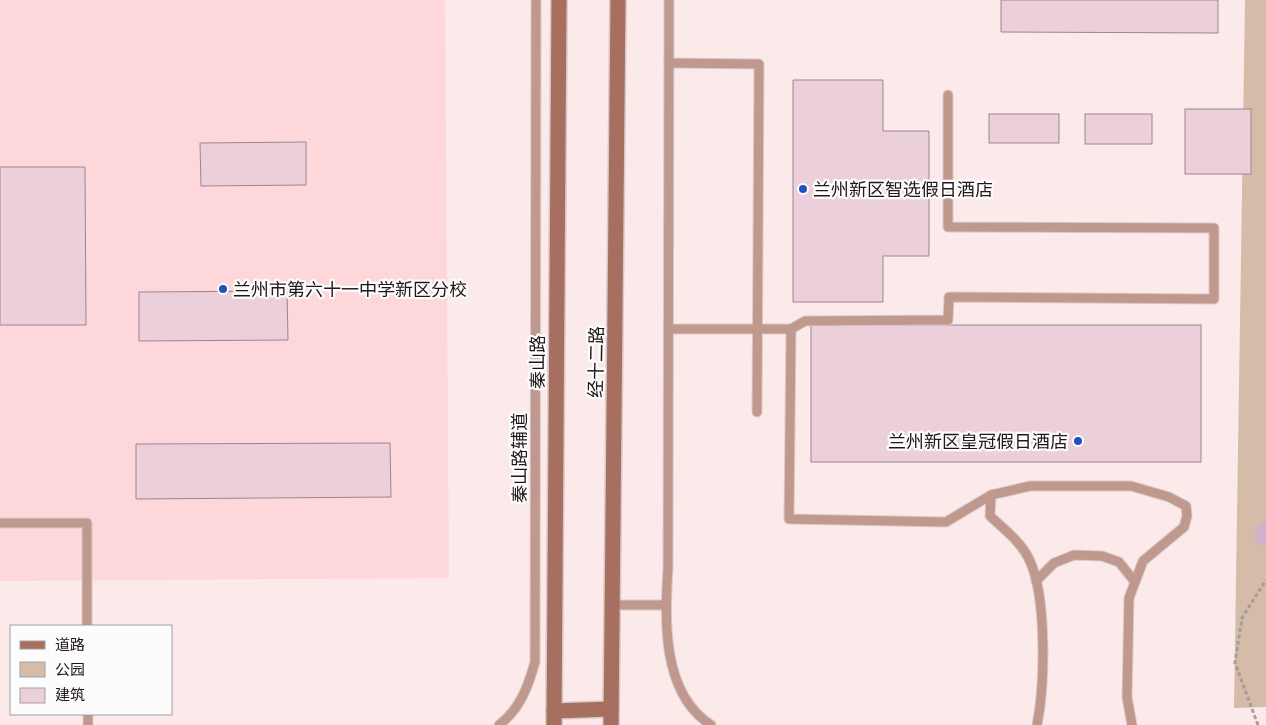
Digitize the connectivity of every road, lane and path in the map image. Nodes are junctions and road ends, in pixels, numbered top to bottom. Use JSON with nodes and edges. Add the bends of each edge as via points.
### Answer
{"nodes":[{"id":1,"x":536,"y":0,"type":"edge"},
{"id":2,"x":558,"y":0,"type":"edge"},
{"id":3,"x":618,"y":0,"type":"edge"},
{"id":4,"x":669,"y":0,"type":"edge"},
{"id":5,"x":669,"y":63,"type":"junction"},
{"id":6,"x":948,"y":95,"type":"dead end"},
{"id":7,"x":669,"y":328,"type":"junction"},
{"id":8,"x":758,"y":328,"type":"junction"},
{"id":9,"x":791,"y":328,"type":"junction"},
{"id":10,"x":757,"y":412,"type":"dead end"},
{"id":11,"x":991,"y":495,"type":"junction"},
{"id":12,"x":0,"y":523,"type":"edge"},
{"id":13,"x":1266,"y":580,"type":"edge"},
{"id":14,"x":1036,"y":581,"type":"junction"},
{"id":15,"x":1135,"y":582,"type":"junction"},
{"id":16,"x":612,"y":605,"type":"junction"},
{"id":17,"x":666,"y":605,"type":"junction"},
{"id":18,"x":87,"y":625,"type":"edge"},
{"id":19,"x":612,"y":710,"type":"junction"},
{"id":20,"x":554,"y":718,"type":"edge"},
{"id":21,"x":499,"y":725,"type":"edge"},
{"id":22,"x":612,"y":725,"type":"edge"},
{"id":23,"x":711,"y":725,"type":"edge"},
{"id":24,"x":1037,"y":725,"type":"edge"},
{"id":25,"x":1132,"y":725,"type":"edge"},
{"id":26,"x":1258,"y":725,"type":"edge"}],
"edges":[{"from":1,"to":21,"type":"lane","name":"秦山路辅道","via":[[535,662],[526,692],[509,717]]},
{"from":2,"to":20,"type":"street","name":"秦山路"},
{"from":3,"to":16,"type":"street","name":"经十二路"},
{"from":4,"to":5,"type":"lane"},
{"from":5,"to":7,"type":"lane"},
{"from":5,"to":8,"type":"lane","via":[[759,64]]},
{"from":6,"to":9,"type":"lane","via":[[948,227],[1214,228],[1214,299],[949,297],[948,320],[805,321]]},
{"from":7,"to":8,"type":"lane"},
{"from":7,"to":17,"type":"lane"},
{"from":8,"to":9,"type":"lane"},
{"from":8,"to":10,"type":"lane"},
{"from":9,"to":11,"type":"lane","via":[[789,519],[946,522]]},
{"from":11,"to":14,"type":"lane","via":[[990,516],[1028,558]]},
{"from":11,"to":15,"type":"lane","via":[[1030,486],[1131,486],[1169,497],[1186,506],[1184,527],[1143,562]]},
{"from":12,"to":18,"type":"lane","via":[[87,523]]},
{"from":13,"to":26,"type":"path","via":[[1242,618],[1235,662]]},
{"from":14,"to":15,"type":"lane","via":[[1054,563],[1074,556],[1102,556],[1120,562]]},
{"from":14,"to":24,"type":"lane","via":[[1040,592],[1042,698]]},
{"from":15,"to":25,"type":"lane","via":[[1129,598],[1127,697]]},
{"from":16,"to":17,"type":"lane"},
{"from":16,"to":19,"type":"street","name":"经十二路"},
{"from":17,"to":23,"type":"lane","via":[[672,670],[686,700]]},
{"from":19,"to":20,"type":"street"},
{"from":19,"to":22,"type":"street","name":"经十二路"}]}
